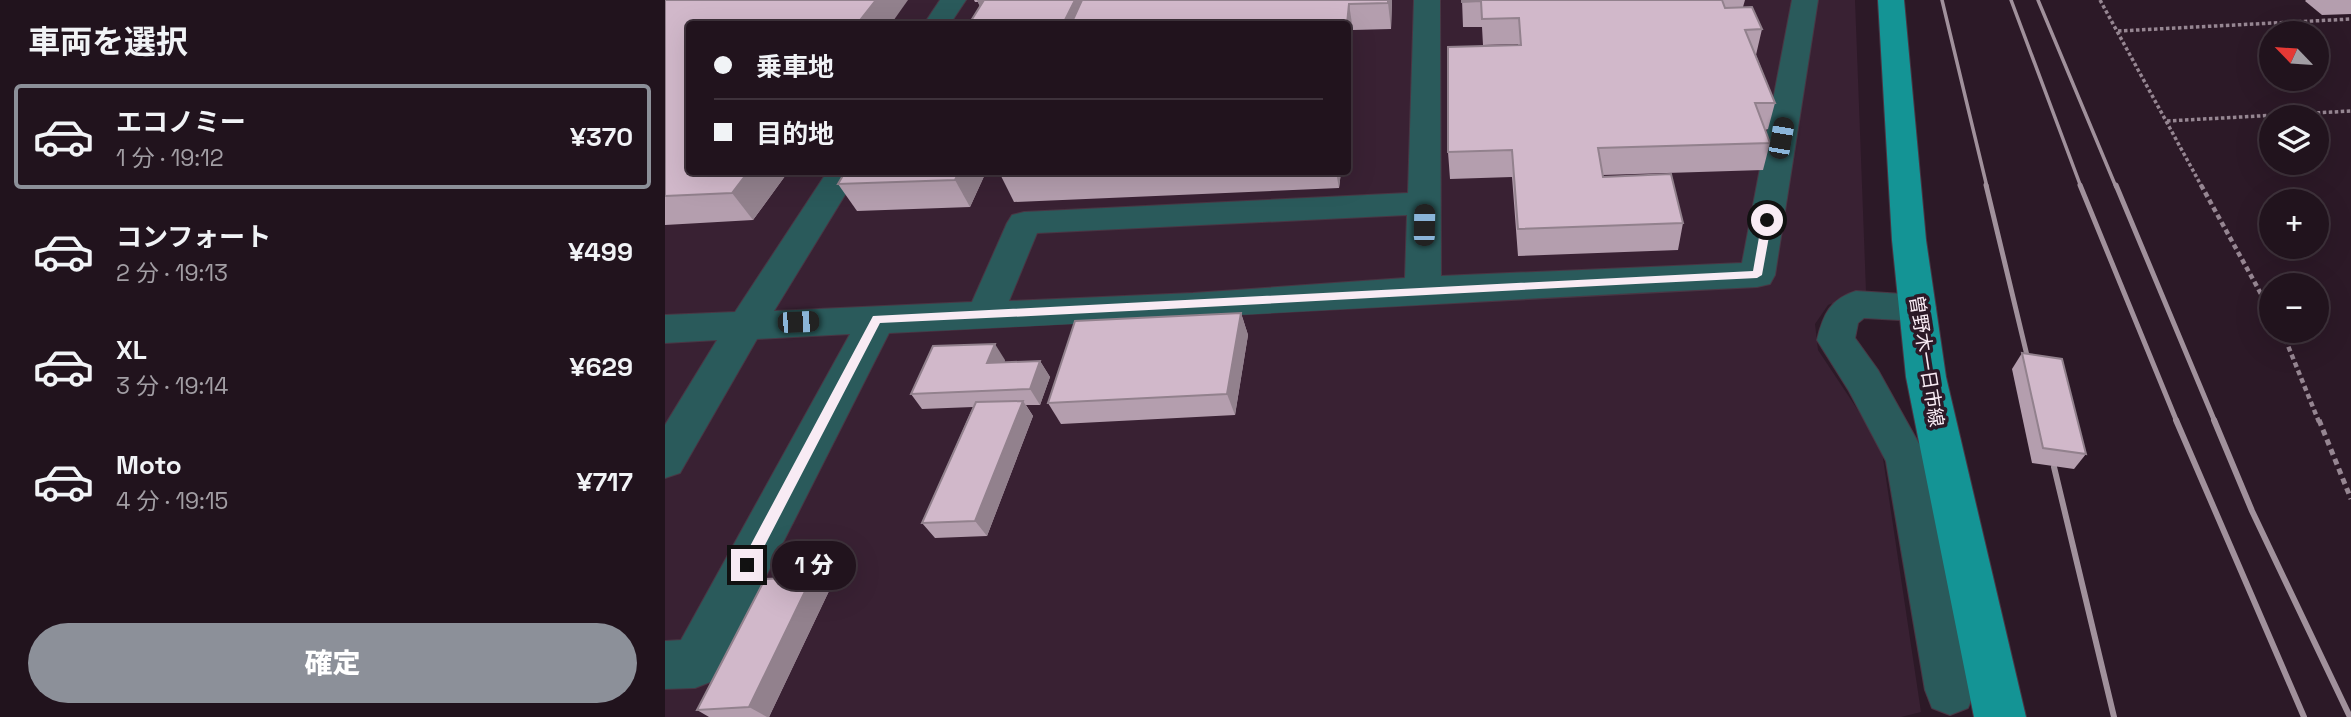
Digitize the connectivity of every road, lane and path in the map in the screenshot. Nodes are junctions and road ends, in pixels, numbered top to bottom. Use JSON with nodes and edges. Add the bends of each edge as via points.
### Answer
{"nodes":[{"id":1,"x":953,"y":0,"type":"edge"},
{"id":2,"x":1427,"y":0,"type":"edge"},
{"id":3,"x":1805,"y":0,"type":"edge"},
{"id":4,"x":1891,"y":0,"type":"edge"},
{"id":5,"x":2100,"y":0,"type":"edge"},
{"id":6,"x":2351,"y":19,"type":"edge"},
{"id":7,"x":939,"y":21,"type":"edge"},
{"id":8,"x":2118,"y":31,"type":"junction"},
{"id":9,"x":2351,"y":111,"type":"edge"},
{"id":10,"x":2167,"y":121,"type":"junction"},
{"id":11,"x":841,"y":175,"type":"edge"},
{"id":12,"x":1425,"y":203,"type":"junction"},
{"id":13,"x":1423,"y":290,"type":"junction"},
{"id":14,"x":2259,"y":290,"type":"edge"},
{"id":15,"x":1918,"y":308,"type":"junction"},
{"id":16,"x":985,"y":314,"type":"junction"},
{"id":17,"x":877,"y":319,"type":"junction"},
{"id":18,"x":745,"y":325,"type":"junction"},
{"id":19,"x":665,"y":329,"type":"edge"},
{"id":20,"x":2287,"y":343,"type":"edge"},
{"id":21,"x":665,"y":461,"type":"edge"},
{"id":22,"x":2351,"y":499,"type":"edge"},
{"id":23,"x":665,"y":665,"type":"edge"},
{"id":24,"x":1950,"y":691,"type":"dead end"},
{"id":25,"x":2000,"y":717,"type":"edge"}],
"edges":[{"from":1,"to":7,"type":"lane"},
{"from":2,"to":12,"type":"lane"},
{"from":3,"to":13,"type":"lane","via":[[1757,275]]},
{"from":4,"to":15,"type":"main road","name":"曽野木一日市線"},
{"from":5,"to":8,"type":"path"},
{"from":6,"to":8,"type":"path"},
{"from":8,"to":10,"type":"path"},
{"from":9,"to":10,"type":"path"},
{"from":10,"to":14,"type":"path"},
{"from":11,"to":18,"type":"lane"},
{"from":12,"to":13,"type":"lane"},
{"from":12,"to":16,"type":"lane","via":[[1024,223]]},
{"from":13,"to":16,"type":"lane"},
{"from":15,"to":24,"type":"lane","via":[[1856,304],[1841,317],[1836,340],[1907,460]]},
{"from":15,"to":25,"type":"main road","name":"曽野木一日市線","via":[[1926,377]]},
{"from":16,"to":17,"type":"lane"},
{"from":17,"to":18,"type":"lane"},
{"from":17,"to":23,"type":"lane","via":[[695,664]]},
{"from":18,"to":19,"type":"lane"},
{"from":18,"to":21,"type":"lane"},
{"from":20,"to":22,"type":"path"}]}
